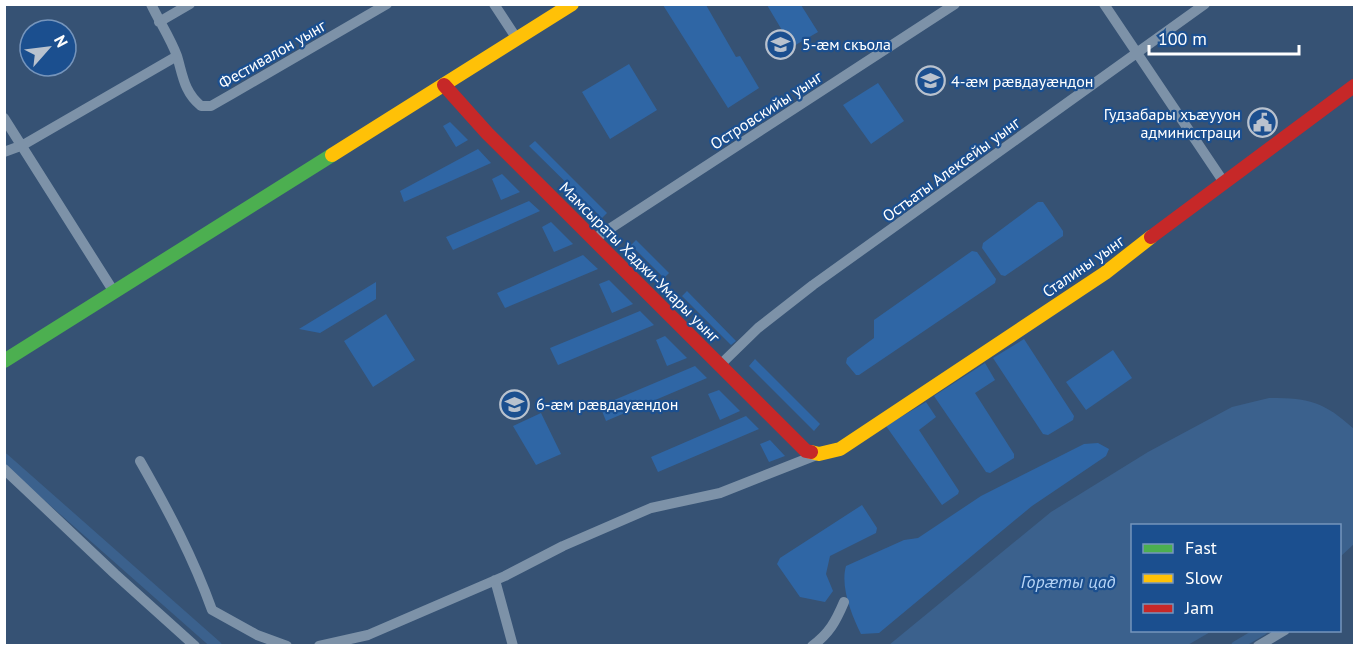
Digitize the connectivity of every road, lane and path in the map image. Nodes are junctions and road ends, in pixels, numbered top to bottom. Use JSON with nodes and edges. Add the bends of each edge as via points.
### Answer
{"nodes":[{"id":1,"x":152,"y":4,"type":"edge"},
{"id":2,"x":190,"y":4,"type":"edge"},
{"id":3,"x":387,"y":4,"type":"edge"},
{"id":4,"x":494,"y":4,"type":"edge"},
{"id":5,"x":572,"y":4,"type":"edge"},
{"id":6,"x":955,"y":4,"type":"edge"},
{"id":7,"x":1104,"y":4,"type":"edge"},
{"id":8,"x":1205,"y":4,"type":"edge"},
{"id":9,"x":159,"y":22,"type":"junction"},
{"id":10,"x":517,"y":39,"type":"junction"},
{"id":11,"x":1137,"y":52,"type":"junction"},
{"id":12,"x":177,"y":56,"type":"junction"},
{"id":13,"x":444,"y":85,"type":"junction"},
{"id":14,"x":1354,"y":86,"type":"edge"},
{"id":15,"x":4,"y":118,"type":"edge"},
{"id":16,"x":24,"y":145,"type":"junction"},
{"id":17,"x":4,"y":152,"type":"edge"},
{"id":18,"x":1223,"y":181,"type":"junction"},
{"id":19,"x":594,"y":239,"type":"junction"},
{"id":20,"x":114,"y":292,"type":"junction"},
{"id":21,"x":4,"y":361,"type":"edge"},
{"id":22,"x":720,"y":365,"type":"junction"},
{"id":23,"x":819,"y":454,"type":"junction"},
{"id":24,"x":140,"y":461,"type":"dead end"},
{"id":25,"x":4,"y":469,"type":"edge"},
{"id":26,"x":495,"y":580,"type":"junction"},
{"id":27,"x":844,"y":602,"type":"dead end"},
{"id":28,"x":1281,"y":632,"type":"edge"},
{"id":29,"x":266,"y":643,"type":"edge"},
{"id":30,"x":195,"y":645,"type":"edge"},
{"id":31,"x":287,"y":645,"type":"edge"},
{"id":32,"x":319,"y":645,"type":"edge"},
{"id":33,"x":513,"y":645,"type":"edge"},
{"id":34,"x":812,"y":645,"type":"edge"},
{"id":35,"x":1258,"y":645,"type":"edge"}],
"edges":[{"from":1,"to":9,"type":"street"},
{"from":2,"to":9,"type":"street"},
{"from":3,"to":12,"type":"street","name":"Фестивалон уынг","via":[[211,106],[201,106],[192,99],[180,77]]},
{"from":4,"to":10,"type":"street"},
{"from":5,"to":10,"type":"street"},
{"from":6,"to":19,"type":"street","name":"Островскийы уынг"},
{"from":7,"to":11,"type":"street"},
{"from":8,"to":11,"type":"street","name":"Остъаты Алексейы уынг"},
{"from":9,"to":12,"type":"street"},
{"from":10,"to":13,"type":"street"},
{"from":11,"to":18,"type":"street"},
{"from":11,"to":22,"type":"street","name":"Остъаты Алексейы уынг","via":[[813,285],[758,328]]},
{"from":12,"to":16,"type":"street"},
{"from":13,"to":19,"type":"street","name":"Мамсыраты Хаджи-Умары уынг"},
{"from":13,"to":20,"type":"street"},
{"from":14,"to":18,"type":"street","name":"Сталины уынг"},
{"from":15,"to":16,"type":"street"},
{"from":16,"to":17,"type":"street"},
{"from":16,"to":20,"type":"street"},
{"from":18,"to":23,"type":"street","name":"Сталины уынг","via":[[1106,273],[840,449]]},
{"from":19,"to":22,"type":"street","name":"Мамсыраты Хаджи-Умары уынг"},
{"from":20,"to":21,"type":"street"},
{"from":22,"to":23,"type":"street","name":"Мамсыраты Хаджи-Умары уынг","via":[[806,451]]},
{"from":23,"to":26,"type":"street","via":[[720,493],[651,508]]},
{"from":24,"to":29,"type":"street","via":[[185,543],[212,610]]},
{"from":25,"to":30,"type":"street"},
{"from":26,"to":32,"type":"street","via":[[368,635]]},
{"from":26,"to":33,"type":"street"},
{"from":27,"to":34,"type":"street","via":[[836,622],[824,638]]},
{"from":28,"to":35,"type":"street"},
{"from":29,"to":31,"type":"street"}]}
